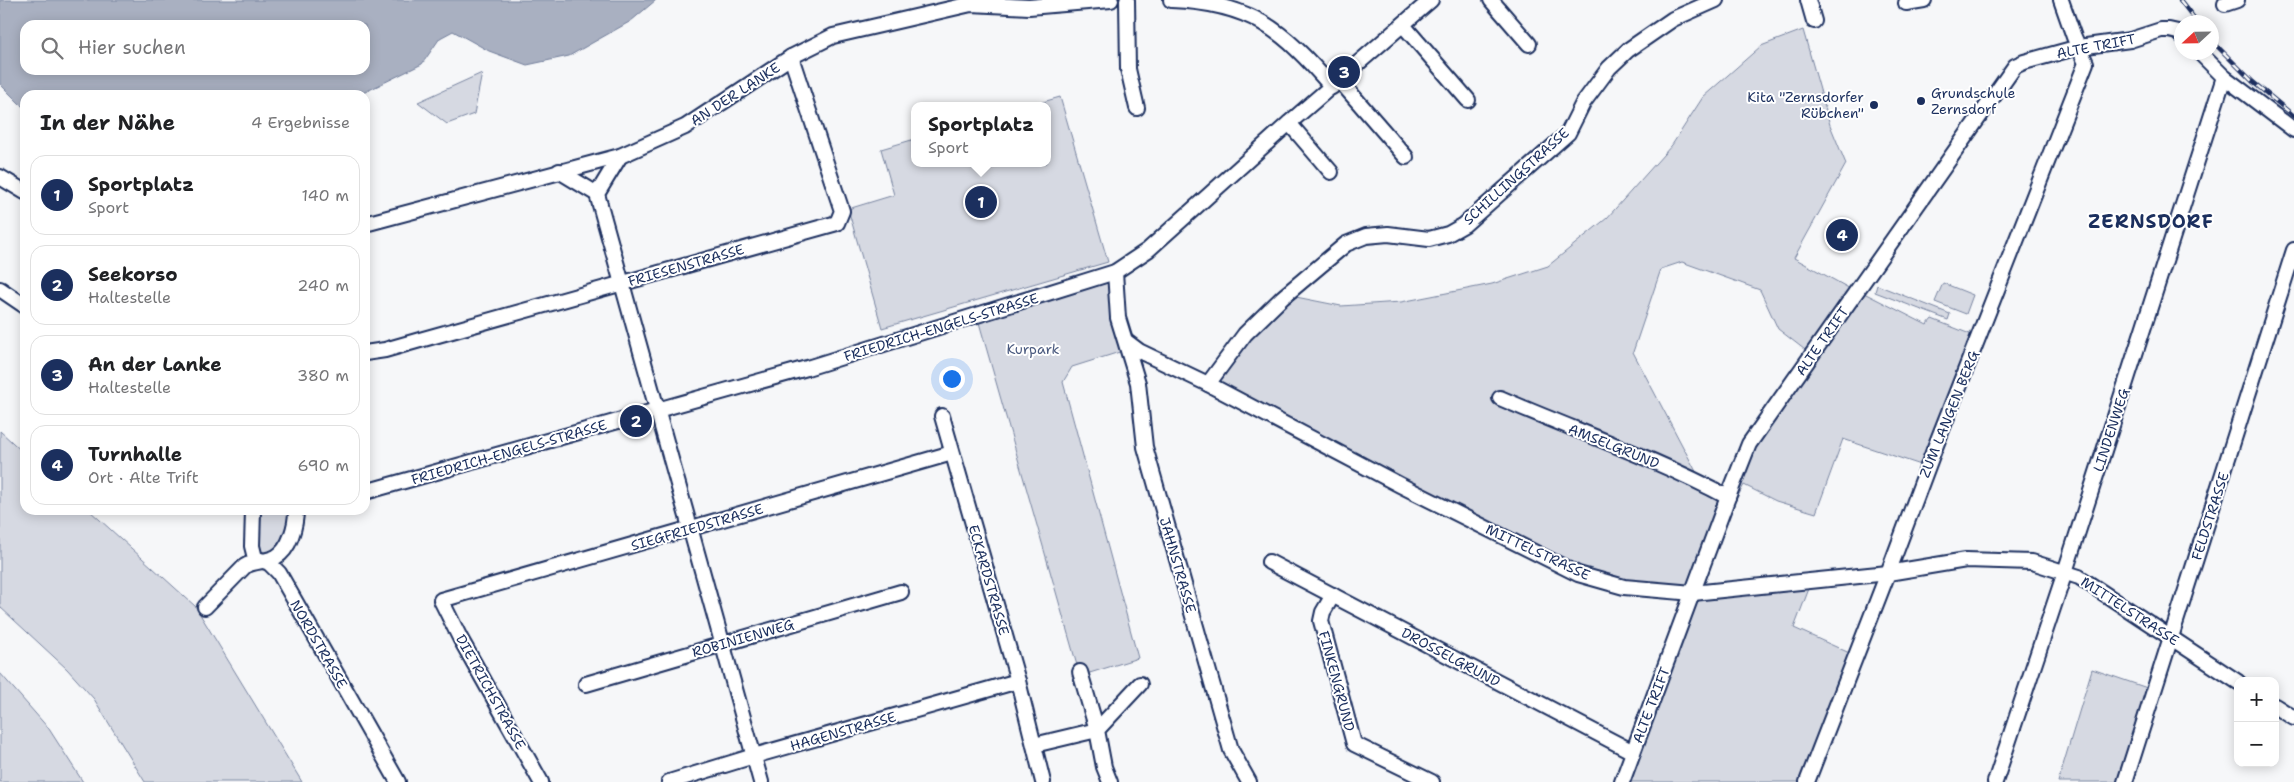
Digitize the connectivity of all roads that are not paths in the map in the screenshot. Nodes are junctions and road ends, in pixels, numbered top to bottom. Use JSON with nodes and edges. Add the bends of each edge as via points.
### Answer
{"nodes":[{"id":1,"x":1110,"y":0,"type":"edge"},
{"id":2,"x":1127,"y":0,"type":"edge"},
{"id":3,"x":1171,"y":0,"type":"edge"},
{"id":4,"x":1431,"y":0,"type":"edge"},
{"id":5,"x":1491,"y":0,"type":"edge"},
{"id":6,"x":1716,"y":0,"type":"edge"},
{"id":7,"x":1808,"y":0,"type":"edge"},
{"id":8,"x":1924,"y":0,"type":"edge"},
{"id":9,"x":2061,"y":0,"type":"edge"},
{"id":10,"x":1906,"y":3,"type":"dead end"},
{"id":11,"x":1814,"y":21,"type":"dead end"},
{"id":12,"x":1403,"y":25,"type":"junction"},
{"id":13,"x":2174,"y":31,"type":"edge"},
{"id":14,"x":1529,"y":44,"type":"dead end"},
{"id":15,"x":2079,"y":47,"type":"junction"},
{"id":16,"x":791,"y":56,"type":"junction"},
{"id":17,"x":2207,"y":60,"type":"edge"},
{"id":18,"x":2224,"y":77,"type":"junction"},
{"id":19,"x":1336,"y":84,"type":"junction"},
{"id":20,"x":1468,"y":100,"type":"dead end"},
{"id":21,"x":1137,"y":108,"type":"dead end"},
{"id":22,"x":1290,"y":123,"type":"junction"},
{"id":23,"x":2294,"y":130,"type":"edge"},
{"id":24,"x":620,"y":156,"type":"junction"},
{"id":25,"x":1406,"y":156,"type":"dead end"},
{"id":26,"x":559,"y":171,"type":"junction"},
{"id":27,"x":1331,"y":172,"type":"dead end"},
{"id":28,"x":0,"y":177,"type":"edge"},
{"id":29,"x":20,"y":189,"type":"edge"},
{"id":30,"x":597,"y":194,"type":"junction"},
{"id":31,"x":370,"y":223,"type":"edge"},
{"id":32,"x":2294,"y":250,"type":"edge"},
{"id":33,"x":1115,"y":272,"type":"junction"},
{"id":34,"x":620,"y":284,"type":"junction"},
{"id":35,"x":0,"y":289,"type":"edge"},
{"id":36,"x":20,"y":303,"type":"edge"},
{"id":37,"x":1127,"y":342,"type":"junction"},
{"id":38,"x":370,"y":352,"type":"edge"},
{"id":39,"x":1208,"y":384,"type":"junction"},
{"id":40,"x":1500,"y":398,"type":"dead end"},
{"id":41,"x":656,"y":410,"type":"junction"},
{"id":42,"x":942,"y":416,"type":"dead end"},
{"id":43,"x":952,"y":453,"type":"junction"},
{"id":44,"x":370,"y":491,"type":"edge"},
{"id":45,"x":1728,"y":497,"type":"junction"},
{"id":46,"x":253,"y":515,"type":"edge"},
{"id":47,"x":296,"y":515,"type":"edge"},
{"id":48,"x":690,"y":530,"type":"junction"},
{"id":49,"x":262,"y":562,"type":"junction"},
{"id":50,"x":1269,"y":562,"type":"dead end"},
{"id":51,"x":2065,"y":572,"type":"junction"},
{"id":52,"x":1888,"y":573,"type":"junction"},
{"id":53,"x":901,"y":592,"type":"dead end"},
{"id":54,"x":1693,"y":594,"type":"junction"},
{"id":55,"x":1333,"y":595,"type":"junction"},
{"id":56,"x":442,"y":600,"type":"joint"},
{"id":57,"x":205,"y":608,"type":"dead end"},
{"id":58,"x":2171,"y":638,"type":"junction"},
{"id":59,"x":722,"y":644,"type":"junction"},
{"id":60,"x":1080,"y":672,"type":"dead end"},
{"id":61,"x":2234,"y":679,"type":"edge"},
{"id":62,"x":1018,"y":681,"type":"junction"},
{"id":63,"x":586,"y":684,"type":"dead end"},
{"id":64,"x":1140,"y":684,"type":"dead end"},
{"id":65,"x":2279,"y":709,"type":"edge"},
{"id":66,"x":2294,"y":718,"type":"edge"},
{"id":67,"x":1097,"y":730,"type":"junction"},
{"id":68,"x":1034,"y":745,"type":"junction"},
{"id":69,"x":1633,"y":752,"type":"junction"},
{"id":70,"x":754,"y":756,"type":"junction"},
{"id":71,"x":398,"y":782,"type":"edge"},
{"id":72,"x":541,"y":782,"type":"edge"},
{"id":73,"x":669,"y":782,"type":"edge"},
{"id":74,"x":761,"y":782,"type":"edge"},
{"id":75,"x":1043,"y":782,"type":"edge"},
{"id":76,"x":1110,"y":782,"type":"edge"},
{"id":77,"x":1249,"y":782,"type":"edge"},
{"id":78,"x":1432,"y":782,"type":"edge"},
{"id":79,"x":1622,"y":782,"type":"edge"},
{"id":80,"x":1808,"y":782,"type":"edge"},
{"id":81,"x":1994,"y":782,"type":"edge"},
{"id":82,"x":2125,"y":782,"type":"edge"}],
"edges":[{"from":1,"to":16,"type":"street","name":"AN DER LANKE","via":[[1029,7],[971,4],[833,36]]},
{"from":2,"to":21,"type":"street","via":[[1128,69]]},
{"from":3,"to":19,"type":"street","via":[[1220,6],[1263,22],[1294,44]]},
{"from":4,"to":12,"type":"street","name":"FRIEDRICH-ENGELS-STRASSE"},
{"from":5,"to":14,"type":"street"},
{"from":6,"to":39,"type":"street","name":"SCHILLINGSTRASSE","via":[[1673,19],[1628,50],[1609,68],[1583,103],[1568,133],[1464,225],[1430,239],[1388,234],[1366,236],[1346,244],[1245,334]]},
{"from":7,"to":11,"type":"street"},
{"from":8,"to":10,"type":"street"},
{"from":9,"to":15,"type":"street","name":"ZUM LANGEN BERG"},
{"from":12,"to":19,"type":"street","name":"FRIEDRICH-ENGELS-STRASSE"},
{"from":12,"to":20,"type":"street"},
{"from":13,"to":15,"type":"street","name":"ALTE TRIFT","via":[[2161,30],[2130,40]]},
{"from":15,"to":45,"type":"street","name":"ALTE TRIFT","via":[[2015,66],[1749,444]]},
{"from":15,"to":52,"type":"street","name":"ZUM LANGEN BERG","via":[[2086,63]]},
{"from":16,"to":24,"type":"street","name":"AN DER LANKE","via":[[685,127]]},
{"from":16,"to":34,"type":"street","name":"FRIESENSTRASSE","via":[[842,210],[837,223]]},
{"from":17,"to":18,"type":"street"},
{"from":18,"to":23,"type":"street"},
{"from":18,"to":51,"type":"street","name":"LINDENWEG"},
{"from":19,"to":22,"type":"street","name":"FRIEDRICH-ENGELS-STRASSE"},
{"from":19,"to":25,"type":"street"},
{"from":22,"to":27,"type":"street"},
{"from":22,"to":33,"type":"street","name":"FRIEDRICH-ENGELS-STRASSE","via":[[1148,250]]},
{"from":24,"to":26,"type":"street","name":"AN DER LANKE"},
{"from":24,"to":30,"type":"street"},
{"from":26,"to":30,"type":"street"},
{"from":26,"to":31,"type":"street","name":"AN DER LANKE"},
{"from":28,"to":29,"type":"street"},
{"from":30,"to":34,"type":"street"},
{"from":32,"to":58,"type":"street","name":"FELDSTRASSE"},
{"from":33,"to":37,"type":"street","via":[[1118,318]]},
{"from":33,"to":41,"type":"street","name":"FRIEDRICH-ENGELS-STRASSE","via":[[930,331]]},
{"from":34,"to":38,"type":"street","name":"FRIESENSTRASSE"},
{"from":34,"to":41,"type":"street"},
{"from":35,"to":36,"type":"street"},
{"from":37,"to":39,"type":"street","name":"MITTELSTRASSE"},
{"from":37,"to":77,"type":"street","name":"JAHNSTRASSE","via":[[1138,383],[1145,447],[1231,750]]},
{"from":39,"to":54,"type":"street","name":"MITTELSTRASSE","via":[[1578,574],[1624,587]]},
{"from":40,"to":45,"type":"street","name":"AMSELGRUND","via":[[1685,474]]},
{"from":41,"to":44,"type":"street","name":"FRIEDRICH-ENGELS-STRASSE"},
{"from":41,"to":48,"type":"street"},
{"from":42,"to":43,"type":"street","name":"ECKARDSTRASSE"},
{"from":43,"to":48,"type":"street","name":"SIEGFRIEDSTRASSE"},
{"from":43,"to":62,"type":"street","name":"ECKARDSTRASSE"},
{"from":45,"to":54,"type":"street","name":"ALTE TRIFT"},
{"from":46,"to":49,"type":"street","name":"NORDSTRASSE","via":[[252,546],[255,558]]},
{"from":47,"to":49,"type":"street","via":[[289,542],[277,556]]},
{"from":48,"to":56,"type":"street","name":"SIEGFRIEDSTRASSE"},
{"from":48,"to":59,"type":"street"},
{"from":49,"to":57,"type":"street","via":[[245,566]]},
{"from":49,"to":71,"type":"street","name":"NORDSTRASSE","via":[[269,563],[279,573]]},
{"from":50,"to":55,"type":"street","name":"DROSSELGRUND"},
{"from":51,"to":52,"type":"street","name":"MITTELSTRASSE","via":[[2032,562],[1966,560]]},
{"from":51,"to":58,"type":"street","name":"MITTELSTRASSE","via":[[2100,589]]},
{"from":51,"to":81,"type":"street","name":"LINDENWEG"},
{"from":52,"to":54,"type":"street","name":"MITTELSTRASSE"},
{"from":52,"to":80,"type":"street","name":"ZUM LANGEN BERG"},
{"from":53,"to":59,"type":"street","name":"ROBINIENWEG"},
{"from":54,"to":69,"type":"street","name":"ALTE TRIFT"},
{"from":55,"to":69,"type":"street","name":"DROSSELGRUND"},
{"from":55,"to":78,"type":"street","name":"FINKENGRUND","via":[[1321,621],[1354,744]]},
{"from":56,"to":72,"type":"street","name":"DIETRICHSTRASSE"},
{"from":58,"to":61,"type":"street","name":"MITTELSTRASSE"},
{"from":58,"to":82,"type":"street","name":"FELDSTRASSE"},
{"from":59,"to":63,"type":"street","name":"ROBINIENWEG"},
{"from":59,"to":70,"type":"street"},
{"from":60,"to":67,"type":"street"},
{"from":62,"to":68,"type":"street","name":"ECKARDSTRASSE"},
{"from":62,"to":70,"type":"street","name":"HAGENSTRASSE"},
{"from":64,"to":67,"type":"street"},
{"from":65,"to":66,"type":"street"},
{"from":67,"to":68,"type":"street"},
{"from":67,"to":76,"type":"street"},
{"from":68,"to":75,"type":"street","name":"ECKARDSTRASSE"},
{"from":69,"to":79,"type":"street","name":"ALTE TRIFT"},
{"from":70,"to":73,"type":"street","name":"HAGENSTRASSE"},
{"from":70,"to":74,"type":"street"}]}
